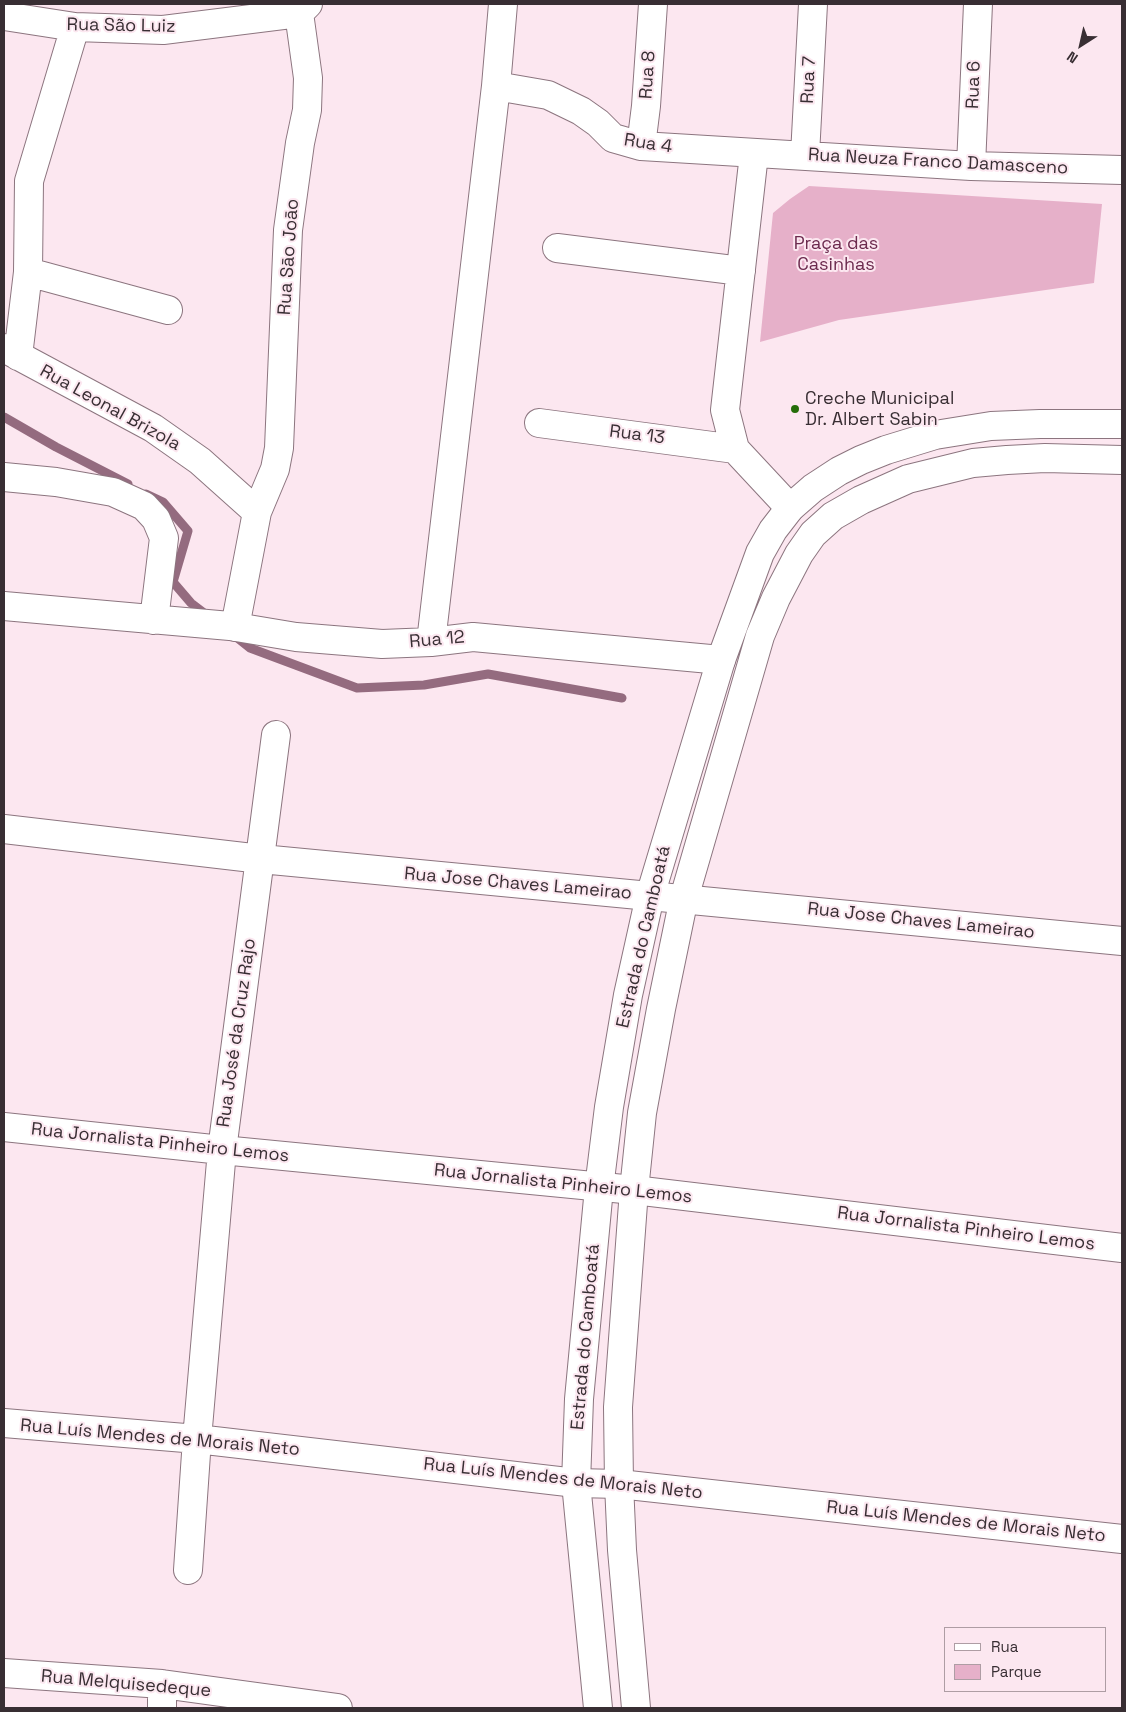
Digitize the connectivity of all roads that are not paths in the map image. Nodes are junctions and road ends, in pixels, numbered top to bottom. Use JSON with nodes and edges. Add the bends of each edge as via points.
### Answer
{"nodes":[{"id":1,"x":503,"y":4,"type":"edge"},
{"id":2,"x":653,"y":4,"type":"edge"},
{"id":3,"x":813,"y":4,"type":"edge"},
{"id":4,"x":978,"y":4,"type":"edge"},
{"id":5,"x":304,"y":9,"type":"edge"},
{"id":6,"x":19,"y":13,"type":"edge"},
{"id":7,"x":75,"y":27,"type":"junction"},
{"id":8,"x":496,"y":86,"type":"junction"},
{"id":9,"x":642,"y":146,"type":"junction"},
{"id":10,"x":754,"y":154,"type":"junction"},
{"id":11,"x":805,"y":155,"type":"junction"},
{"id":12,"x":971,"y":166,"type":"junction"},
{"id":13,"x":1122,"y":170,"type":"edge"},
{"id":14,"x":557,"y":248,"type":"dead end"},
{"id":15,"x":741,"y":271,"type":"junction"},
{"id":16,"x":28,"y":272,"type":"junction"},
{"id":17,"x":168,"y":310,"type":"dead end"},
{"id":18,"x":11,"y":352,"type":"edge"},
{"id":19,"x":539,"y":423,"type":"dead end"},
{"id":20,"x":1122,"y":424,"type":"edge"},
{"id":21,"x":735,"y":448,"type":"junction"},
{"id":22,"x":1122,"y":460,"type":"edge"},
{"id":23,"x":4,"y":477,"type":"edge"},
{"id":24,"x":790,"y":508,"type":"junction"},
{"id":25,"x":257,"y":512,"type":"junction"},
{"id":26,"x":4,"y":606,"type":"edge"},
{"id":27,"x":154,"y":620,"type":"junction"},
{"id":28,"x":226,"y":626,"type":"junction"},
{"id":29,"x":431,"y":642,"type":"junction"},
{"id":30,"x":721,"y":660,"type":"junction"},
{"id":31,"x":276,"y":735,"type":"dead end"},
{"id":32,"x":4,"y":829,"type":"edge"},
{"id":33,"x":261,"y":859,"type":"junction"},
{"id":34,"x":650,"y":896,"type":"junction"},
{"id":35,"x":684,"y":898,"type":"junction"},
{"id":36,"x":1122,"y":941,"type":"edge"},
{"id":37,"x":4,"y":1127,"type":"edge"},
{"id":38,"x":222,"y":1150,"type":"junction"},
{"id":39,"x":599,"y":1188,"type":"junction"},
{"id":40,"x":634,"y":1190,"type":"junction"},
{"id":41,"x":1122,"y":1248,"type":"edge"},
{"id":42,"x":4,"y":1423,"type":"edge"},
{"id":43,"x":197,"y":1439,"type":"junction"},
{"id":44,"x":576,"y":1483,"type":"junction"},
{"id":45,"x":619,"y":1484,"type":"junction"},
{"id":46,"x":1122,"y":1539,"type":"edge"},
{"id":47,"x":188,"y":1570,"type":"dead end"},
{"id":48,"x":4,"y":1673,"type":"edge"},
{"id":49,"x":162,"y":1696,"type":"edge"},
{"id":50,"x":338,"y":1708,"type":"edge"},
{"id":51,"x":598,"y":1708,"type":"edge"},
{"id":52,"x":636,"y":1708,"type":"edge"}],
"edges":[{"from":1,"to":8,"type":"street"},
{"from":2,"to":9,"type":"street","name":"Rua 8"},
{"from":3,"to":11,"type":"street","name":"Rua 7"},
{"from":4,"to":12,"type":"street","name":"Rua 6"},
{"from":5,"to":7,"type":"street","name":"Rua São Luiz","via":[[162,30]]},
{"from":5,"to":25,"type":"street","name":"Rua Sāo Joāo","via":[[307,110],[288,230],[279,448],[275,468]]},
{"from":6,"to":7,"type":"street","name":"Rua São Luiz"},
{"from":7,"to":16,"type":"street","via":[[29,182]]},
{"from":8,"to":9,"type":"street","name":"Rua 4","via":[[548,95],[598,122],[613,138]]},
{"from":8,"to":29,"type":"street"},
{"from":9,"to":10,"type":"street","name":"Rua 4"},
{"from":10,"to":11,"type":"street","name":"Rua Neuza Franco Damasceno"},
{"from":10,"to":15,"type":"street"},
{"from":11,"to":12,"type":"street","name":"Rua Neuza Franco Damasceno"},
{"from":12,"to":13,"type":"street","name":"Rua Neuza Franco Damasceno"},
{"from":14,"to":15,"type":"street"},
{"from":15,"to":21,"type":"street","via":[[725,410]]},
{"from":16,"to":17,"type":"street"},
{"from":16,"to":18,"type":"street"},
{"from":18,"to":25,"type":"street","name":"Rua Leonal Brizola","via":[[153,428],[200,461]]},
{"from":19,"to":21,"type":"street","name":"Rua 13"},
{"from":20,"to":22,"type":"street"},
{"from":20,"to":24,"type":"street","name":"Estrada do Camboatá","via":[[991,426],[935,435],[861,460],[839,471],[812,488]]},
{"from":21,"to":24,"type":"street"},
{"from":22,"to":35,"type":"street","name":"Estrada do Camboatá","via":[[1006,460],[942,470],[908,479],[861,500],[833,516],[813,534],[776,598],[760,636]]},
{"from":23,"to":27,"type":"street","via":[[113,492],[144,506],[156,519],[164,538]]},
{"from":24,"to":30,"type":"street","name":"Estrada do Camboatá","via":[[760,553]]},
{"from":25,"to":28,"type":"street","name":"Rua Sāo Joāo"},
{"from":26,"to":27,"type":"street","name":"Rua 12"},
{"from":27,"to":28,"type":"street","name":"Rua 12"},
{"from":28,"to":29,"type":"street","name":"Rua 12","via":[[296,637],[382,644]]},
{"from":29,"to":30,"type":"street","name":"Rua 12","via":[[474,637]]},
{"from":30,"to":34,"type":"street","name":"Estrada do Camboatá"},
{"from":31,"to":33,"type":"street","name":"Rua José da Cruz Rajo"},
{"from":32,"to":33,"type":"street","name":"Rua Jose Chaves Lameirao"},
{"from":33,"to":34,"type":"street","name":"Rua Jose Chaves Lameirao"},
{"from":33,"to":38,"type":"street","name":"Rua José da Cruz Rajo"},
{"from":34,"to":35,"type":"street","name":"Rua Jose Chaves Lameirao"},
{"from":34,"to":39,"type":"street","name":"Estrada do Camboatá","via":[[626,1004]]},
{"from":35,"to":36,"type":"street","name":"Rua Jose Chaves Lameirao"},
{"from":35,"to":40,"type":"street","name":"Estrada do Camboatá","via":[[642,1113]]},
{"from":37,"to":38,"type":"street","name":"Rua Jornalista Pinheiro Lemos"},
{"from":38,"to":39,"type":"street","name":"Rua Jornalista Pinheiro Lemos"},
{"from":38,"to":43,"type":"street","name":"Rua José da Cruz Rajo"},
{"from":39,"to":40,"type":"street","name":"Rua Jornalista Pinheiro Lemos"},
{"from":39,"to":44,"type":"street","name":"Estrada do Camboatá","via":[[579,1399]]},
{"from":40,"to":41,"type":"street","name":"Rua Jornalista Pinheiro Lemos"},
{"from":40,"to":45,"type":"street","name":"Estrada do Camboatá","via":[[618,1407]]},
{"from":42,"to":43,"type":"street","name":"Rua Luís Mendes de Morais Neto"},
{"from":43,"to":44,"type":"street","name":"Rua Luís Mendes de Morais Neto"},
{"from":43,"to":47,"type":"street","name":"Rua José da Cruz Rajo"},
{"from":44,"to":45,"type":"street","name":"Rua Luís Mendes de Morais Neto"},
{"from":44,"to":51,"type":"street","name":"Estrada do Camboatá"},
{"from":45,"to":46,"type":"street","name":"Rua Luís Mendes de Morais Neto"},
{"from":45,"to":52,"type":"street","name":"Estrada do Camboatá"},
{"from":48,"to":49,"type":"street","name":"Rua Melquisedeque"},
{"from":49,"to":50,"type":"street","name":"Rua Melquisedeque"}]}
